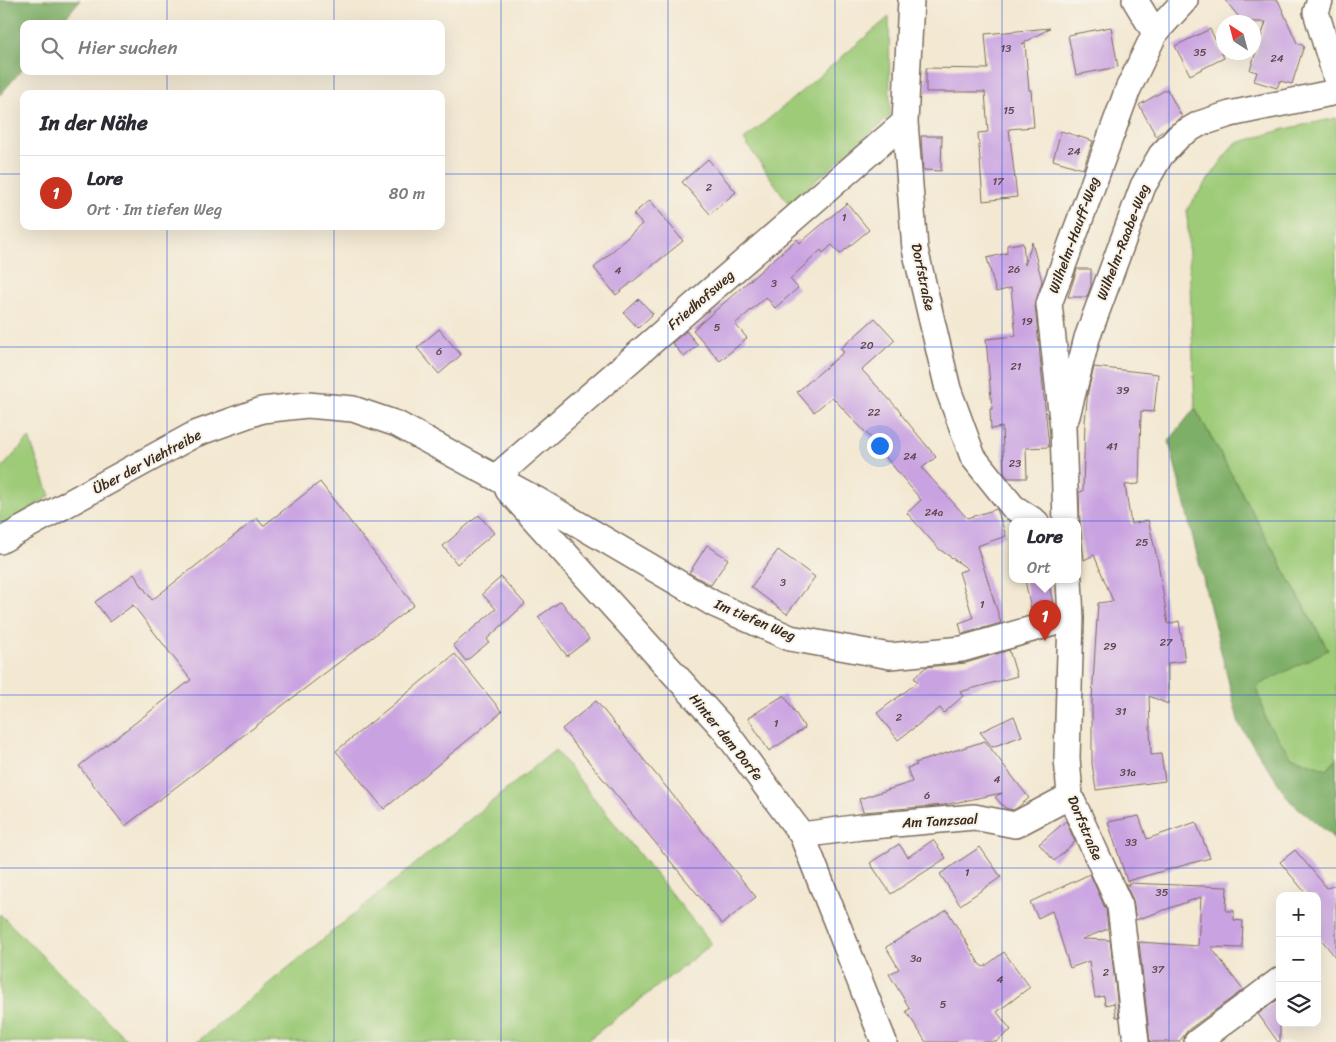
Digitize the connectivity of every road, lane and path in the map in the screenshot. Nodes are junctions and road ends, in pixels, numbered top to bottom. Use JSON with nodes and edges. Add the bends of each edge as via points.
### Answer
{"nodes":[{"id":1,"x":911,"y":0,"type":"edge"},
{"id":2,"x":1135,"y":0,"type":"edge"},
{"id":3,"x":1185,"y":0,"type":"edge"},
{"id":4,"x":1320,"y":0,"type":"edge"},
{"id":5,"x":1154,"y":33,"type":"junction"},
{"id":6,"x":1336,"y":78,"type":"edge"},
{"id":7,"x":1336,"y":92,"type":"edge"},
{"id":8,"x":905,"y":122,"type":"junction"},
{"id":9,"x":1063,"y":428,"type":"junction"},
{"id":10,"x":496,"y":477,"type":"junction"},
{"id":11,"x":1030,"y":518,"type":"edge"},
{"id":12,"x":1066,"y":518,"type":"edge"},
{"id":13,"x":0,"y":541,"type":"edge"},
{"id":14,"x":1068,"y":583,"type":"edge"},
{"id":15,"x":1071,"y":618,"type":"junction"},
{"id":16,"x":1070,"y":796,"type":"junction"},
{"id":17,"x":802,"y":835,"type":"junction"},
{"id":18,"x":1277,"y":982,"type":"edge"},
{"id":19,"x":884,"y":1042,"type":"edge"},
{"id":20,"x":1136,"y":1042,"type":"edge"},
{"id":21,"x":1197,"y":1042,"type":"edge"}],
"edges":[{"from":1,"to":8,"type":"street","name":"Dorfstraße"},
{"from":2,"to":5,"type":"street"},
{"from":3,"to":5,"type":"street","name":"Wilhelm-Hauff-Weg"},
{"from":4,"to":6,"type":"street","via":[[1316,12]]},
{"from":5,"to":9,"type":"street","name":"Wilhelm-Hauff-Weg","via":[[1128,89],[1048,304]]},
{"from":7,"to":9,"type":"street","name":"Wilhelm-Raabe-Weg","via":[[1230,114],[1199,124],[1180,135],[1161,155],[1143,186],[1087,338]]},
{"from":8,"to":10,"type":"street","name":"Friedhofsweg"},
{"from":8,"to":11,"type":"street","name":"Dorfstraße","via":[[915,249],[948,389],[973,457],[1013,507]]},
{"from":9,"to":12,"type":"street","name":"Wilhelm-Hauff-Weg"},
{"from":10,"to":13,"type":"street","name":"Über der Viehtreibe","via":[[397,424],[353,409],[307,405],[262,410],[195,434]]},
{"from":10,"to":15,"type":"street","name":"Im tiefen Weg","via":[[714,604],[790,638],[890,656],[962,649]]},
{"from":10,"to":17,"type":"street","name":"Hinter dem Dorfe","via":[[723,728]]},
{"from":14,"to":15,"type":"street","name":"Dorfstraße"},
{"from":15,"to":16,"type":"street","name":"Dorfstraße","via":[[1067,758]]},
{"from":16,"to":17,"type":"street","name":"Am Tanzsaal","via":[[1015,825],[974,817]]},
{"from":16,"to":20,"type":"street","name":"Dorfstraße","via":[[1120,906]]},
{"from":17,"to":19,"type":"street","name":"Hinter dem Dorfe"},
{"from":18,"to":21,"type":"street"}]}
